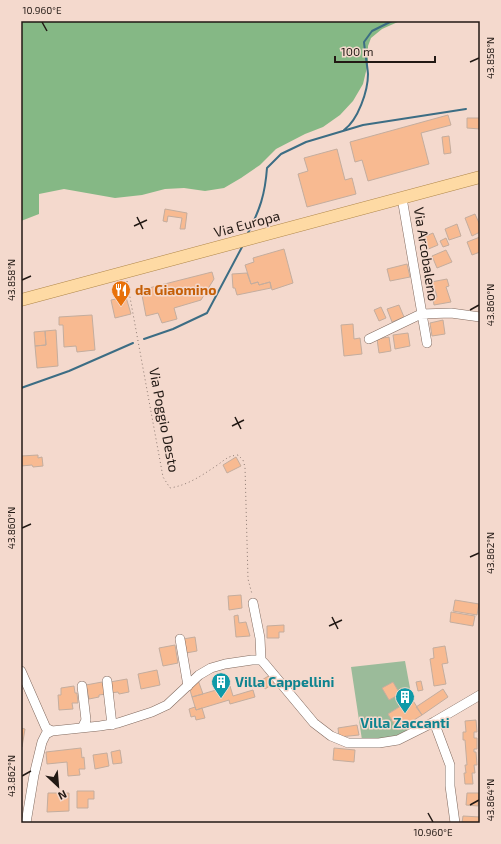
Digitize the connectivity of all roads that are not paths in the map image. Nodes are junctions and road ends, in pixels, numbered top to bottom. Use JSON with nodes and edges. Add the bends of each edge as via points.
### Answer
{"nodes":[{"id":1,"x":480,"y":177,"type":"edge"},
{"id":2,"x":402,"y":198,"type":"junction"},
{"id":3,"x":21,"y":300,"type":"edge"},
{"id":4,"x":421,"y":314,"type":"junction"},
{"id":5,"x":480,"y":317,"type":"edge"},
{"id":6,"x":369,"y":339,"type":"dead end"},
{"id":7,"x":427,"y":343,"type":"dead end"},
{"id":8,"x":253,"y":603,"type":"road end"},
{"id":9,"x":178,"y":640,"type":"dead end"},
{"id":10,"x":261,"y":660,"type":"junction"},
{"id":11,"x":21,"y":670,"type":"edge"},
{"id":12,"x":107,"y":681,"type":"dead end"},
{"id":13,"x":82,"y":686,"type":"dead end"},
{"id":14,"x":187,"y":687,"type":"junction"},
{"id":15,"x":480,"y":696,"type":"edge"},
{"id":16,"x":434,"y":722,"type":"junction"},
{"id":17,"x":112,"y":724,"type":"junction"},
{"id":18,"x":82,"y":728,"type":"junction"},
{"id":19,"x":52,"y":731,"type":"junction"},
{"id":20,"x":26,"y":823,"type":"edge"},
{"id":21,"x":455,"y":823,"type":"edge"}],
"edges":[{"from":1,"to":2,"type":"main road","name":"Via Europa"},
{"from":2,"to":3,"type":"main road","name":"Via Europa"},
{"from":2,"to":4,"type":"street","name":"Via Arcobaleno"},
{"from":4,"to":5,"type":"street","name":"Via Arcobaleno","via":[[451,313]]},
{"from":4,"to":6,"type":"street","name":"Via Arcobaleno"},
{"from":4,"to":7,"type":"street","name":"Via Arcobaleno"},
{"from":8,"to":10,"type":"street","via":[[260,638]]},
{"from":9,"to":14,"type":"street"},
{"from":10,"to":14,"type":"street","via":[[211,668]]},
{"from":10,"to":16,"type":"street","via":[[314,723],[326,734],[339,740],[369,744],[392,741]]},
{"from":11,"to":19,"type":"street","via":[[46,728]]},
{"from":12,"to":17,"type":"street"},
{"from":13,"to":18,"type":"street","via":[[86,720]]},
{"from":14,"to":17,"type":"street","via":[[166,705],[152,712]]},
{"from":15,"to":16,"type":"street"},
{"from":16,"to":21,"type":"street","via":[[450,765]]},
{"from":17,"to":18,"type":"street"},
{"from":18,"to":19,"type":"street"},
{"from":19,"to":20,"type":"street","via":[[46,734],[42,742]]}]}
